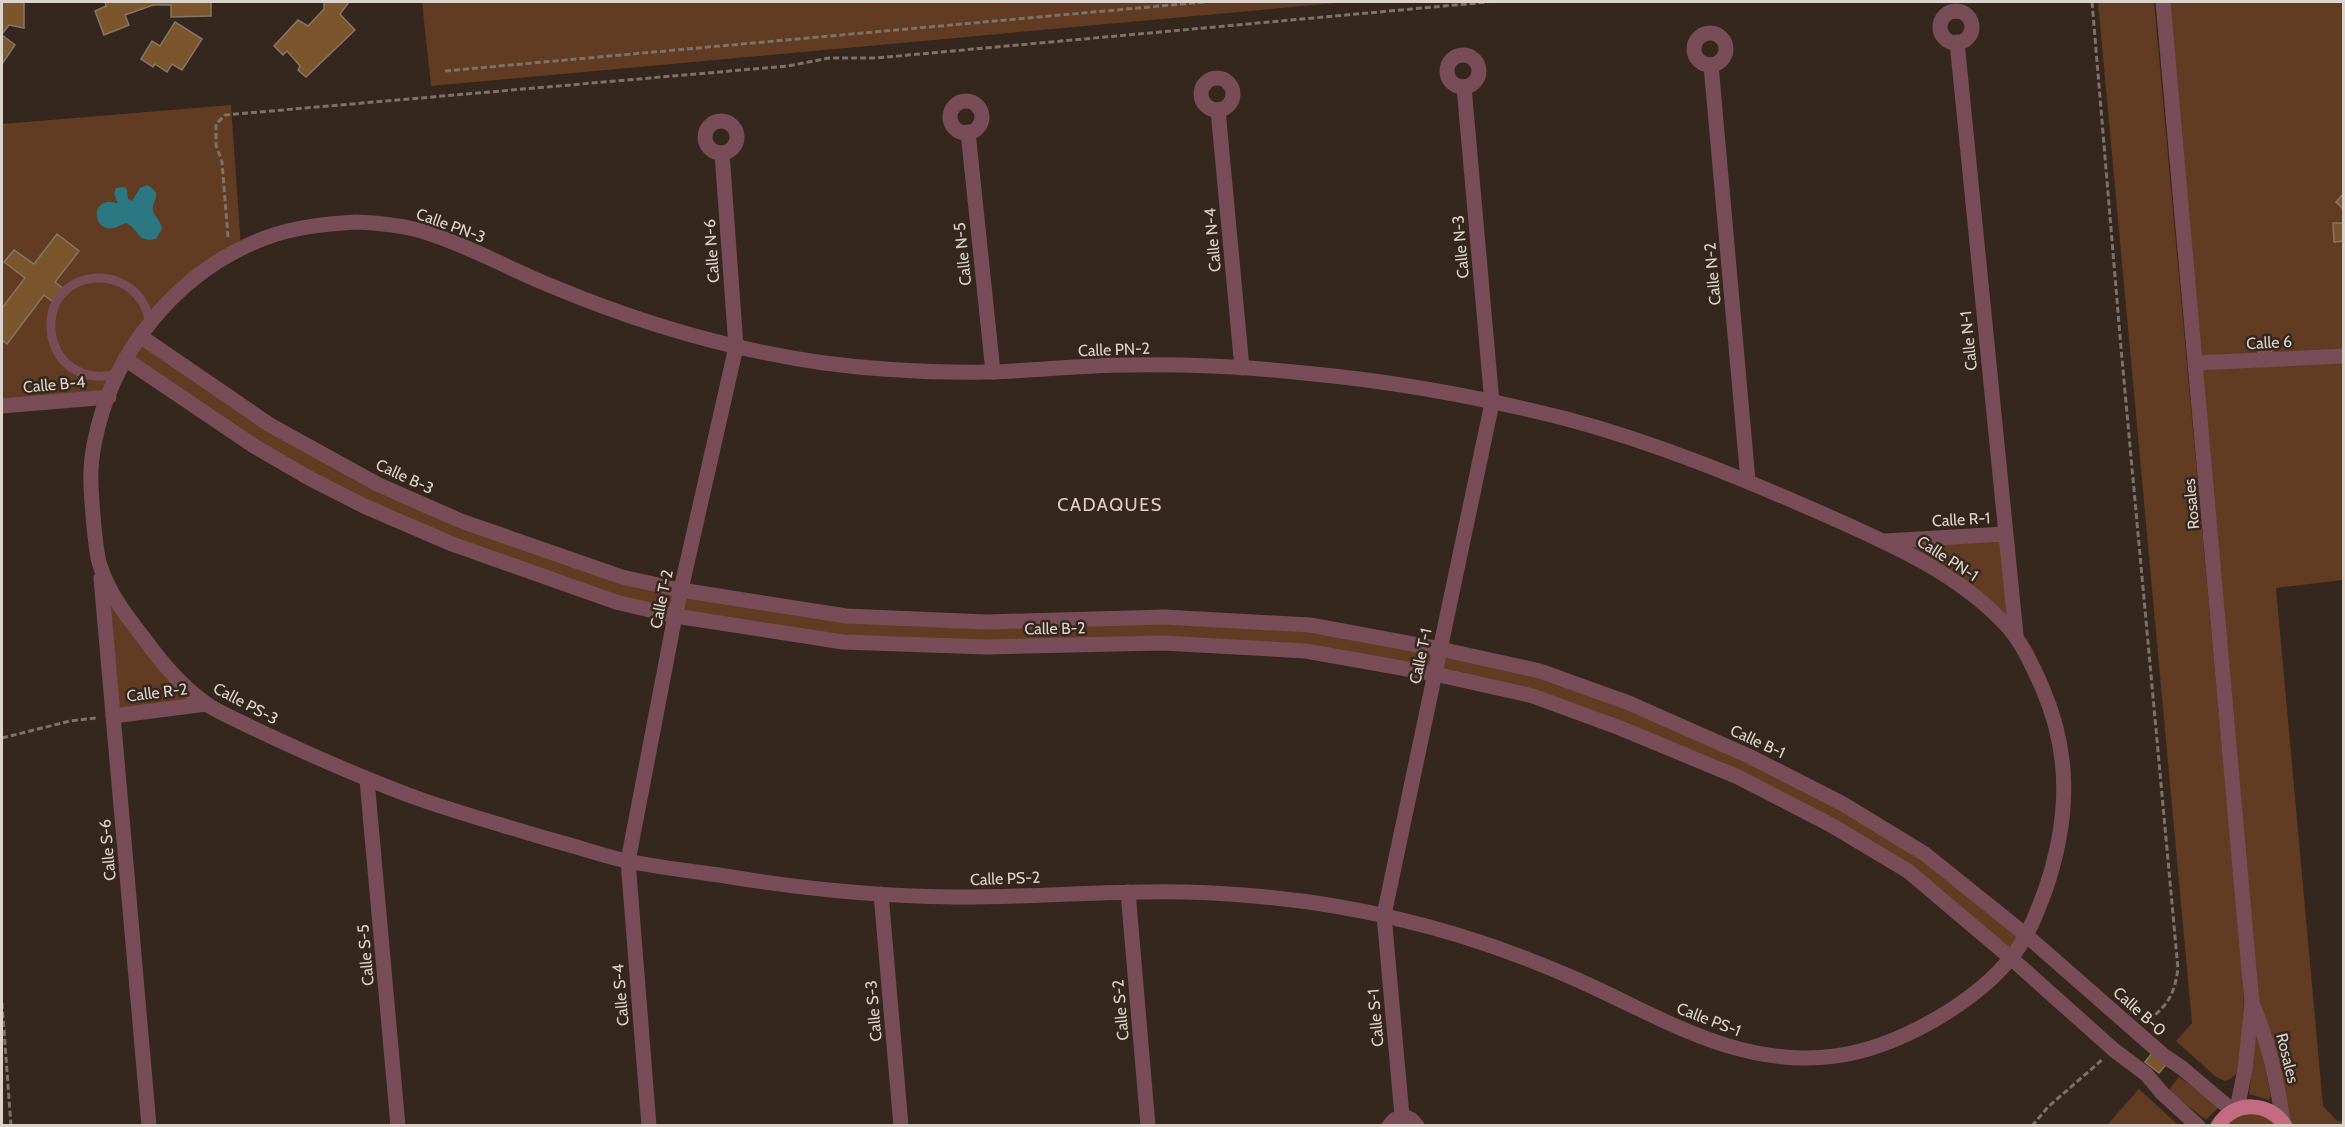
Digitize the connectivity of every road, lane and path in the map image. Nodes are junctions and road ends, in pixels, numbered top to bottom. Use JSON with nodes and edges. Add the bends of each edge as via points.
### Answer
{"nodes":[{"id":1,"x":1204,"y":2,"type":"edge"},
{"id":2,"x":1488,"y":2,"type":"edge"},
{"id":3,"x":2092,"y":2,"type":"edge"},
{"id":4,"x":2163,"y":2,"type":"edge"},
{"id":5,"x":1957,"y":42,"type":"dead end"},
{"id":6,"x":1711,"y":65,"type":"dead end"},
{"id":7,"x":445,"y":71,"type":"dead end"},
{"id":8,"x":1464,"y":87,"type":"dead end"},
{"id":9,"x":1218,"y":110,"type":"dead end"},
{"id":10,"x":968,"y":132,"type":"dead end"},
{"id":11,"x":722,"y":153,"type":"dead end"},
{"id":12,"x":230,"y":255,"type":"junction"},
{"id":13,"x":150,"y":323,"type":"junction"},
{"id":14,"x":140,"y":336,"type":"junction"},
{"id":15,"x":736,"y":347,"type":"junction"},
{"id":16,"x":2343,"y":356,"type":"edge"},
{"id":17,"x":125,"y":359,"type":"junction"},
{"id":18,"x":2196,"y":363,"type":"junction"},
{"id":19,"x":1242,"y":368,"type":"junction"},
{"id":20,"x":145,"y":372,"type":"junction"},
{"id":21,"x":993,"y":372,"type":"junction"},
{"id":22,"x":119,"y":373,"type":"junction"},
{"id":23,"x":109,"y":397,"type":"junction"},
{"id":24,"x":1492,"y":403,"type":"junction"},
{"id":25,"x":2,"y":406,"type":"edge"},
{"id":26,"x":1748,"y":481,"type":"junction"},
{"id":27,"x":376,"y":484,"type":"junction"},
{"id":28,"x":364,"y":506,"type":"junction"},
{"id":29,"x":2005,"y":534,"type":"junction"},
{"id":30,"x":1884,"y":541,"type":"junction"},
{"id":31,"x":100,"y":572,"type":"junction"},
{"id":32,"x":681,"y":591,"type":"junction"},
{"id":33,"x":675,"y":616,"type":"junction"},
{"id":34,"x":2016,"y":635,"type":"junction"},
{"id":35,"x":1440,"y":649,"type":"junction"},
{"id":36,"x":1435,"y":674,"type":"junction"},
{"id":37,"x":206,"y":704,"type":"junction"},
{"id":38,"x":113,"y":716,"type":"junction"},
{"id":39,"x":2,"y":738,"type":"edge"},
{"id":40,"x":1751,"y":757,"type":"junction"},
{"id":41,"x":1738,"y":777,"type":"junction"},
{"id":42,"x":367,"y":780,"type":"junction"},
{"id":43,"x":628,"y":861,"type":"junction"},
{"id":44,"x":1128,"y":892,"type":"junction"},
{"id":45,"x":882,"y":894,"type":"junction"},
{"id":46,"x":1384,"y":915,"type":"junction"},
{"id":47,"x":2026,"y":935,"type":"junction"},
{"id":48,"x":2012,"y":959,"type":"junction"},
{"id":49,"x":2,"y":1003,"type":"edge"},
{"id":50,"x":2252,"y":1004,"type":"junction"},
{"id":51,"x":2136,"y":1031,"type":"junction"},
{"id":52,"x":2114,"y":1050,"type":"junction"},
{"id":53,"x":2235,"y":1110,"type":"junction"},
{"id":54,"x":1396,"y":1121,"type":"edge"},
{"id":55,"x":2284,"y":1124,"type":"edge"},
{"id":56,"x":11,"y":1125,"type":"edge"},
{"id":57,"x":149,"y":1125,"type":"edge"},
{"id":58,"x":398,"y":1125,"type":"edge"},
{"id":59,"x":649,"y":1125,"type":"edge"},
{"id":60,"x":901,"y":1125,"type":"edge"},
{"id":61,"x":1148,"y":1125,"type":"edge"},
{"id":62,"x":1417,"y":1125,"type":"edge"},
{"id":63,"x":2032,"y":1125,"type":"edge"},
{"id":64,"x":2198,"y":1125,"type":"edge"},
{"id":65,"x":2218,"y":1125,"type":"edge"}],
"edges":[{"from":1,"to":7,"type":"path"},
{"from":2,"to":12,"type":"path","via":[[225,115],[216,124],[216,145],[222,162]]},
{"from":3,"to":51,"type":"path","via":[[2178,969],[2175,991],[2161,1011]]},
{"from":4,"to":18,"type":"street","name":"Rosales"},
{"from":5,"to":29,"type":"street","name":"Calle N-1"},
{"from":6,"to":26,"type":"street","name":"Calle N-2"},
{"from":8,"to":24,"type":"street","name":"Calle N-3"},
{"from":9,"to":19,"type":"street","name":"Calle N-4"},
{"from":10,"to":21,"type":"street","name":"Calle N-5"},
{"from":11,"to":15,"type":"street","name":"Calle N-6"},
{"from":12,"to":13,"type":"street","name":"Calle PN-3","via":[[178,291]]},
{"from":12,"to":15,"type":"street","name":"Calle PN-3","via":[[275,234],[299,228],[356,222],[389,224],[420,230],[561,290],[649,322]]},
{"from":13,"to":14,"type":"street","name":"Calle PN-3"},
{"from":13,"to":22,"type":"lane","via":[[137,293],[128,285],[106,278],[74,285],[58,301],[51,334],[59,355],[87,375]]},
{"from":14,"to":17,"type":"street","name":"Calle PS-3"},
{"from":14,"to":27,"type":"street","name":"Calle B-3","via":[[270,425]]},
{"from":15,"to":21,"type":"street","name":"Calle PN-2","via":[[820,362],[910,371]]},
{"from":15,"to":32,"type":"street","name":"Calle T-2"},
{"from":16,"to":18,"type":"street","name":"Calle 6"},
{"from":17,"to":20,"type":"street"},
{"from":17,"to":22,"type":"street","name":"Calle PS-3"},
{"from":18,"to":50,"type":"street","name":"Rosales"},
{"from":19,"to":21,"type":"street","name":"Calle PN-2","via":[[1128,364]]},
{"from":19,"to":24,"type":"street","name":"Calle PN-2","via":[[1420,388]]},
{"from":20,"to":22,"type":"street"},
{"from":20,"to":28,"type":"street","via":[[254,446]]},
{"from":22,"to":23,"type":"street","name":"Calle PS-3"},
{"from":23,"to":25,"type":"street","name":"Calle B-4"},
{"from":23,"to":31,"type":"street","name":"Calle PS-3","via":[[95,434],[91,467]]},
{"from":24,"to":26,"type":"street","name":"Calle PN-1","via":[[1571,420]]},
{"from":24,"to":35,"type":"street","name":"Calle T-1"},
{"from":26,"to":30,"type":"street","name":"Calle PN-1"},
{"from":27,"to":28,"type":"street"},
{"from":27,"to":32,"type":"street","name":"Calle B-3","via":[[493,533],[622,577]]},
{"from":28,"to":33,"type":"street","via":[[516,567],[616,602]]},
{"from":29,"to":30,"type":"street","name":"Calle R-1"},
{"from":29,"to":34,"type":"street","name":"Calle N-1"},
{"from":30,"to":34,"type":"street","name":"Calle PN-1","via":[[1927,562]]},
{"from":31,"to":37,"type":"street","name":"Calle PS-3","via":[[167,669]]},
{"from":31,"to":38,"type":"street","name":"Calle S-6"},
{"from":32,"to":33,"type":"street","name":"Calle T-2"},
{"from":32,"to":35,"type":"street","name":"Calle B-2","via":[[846,616],[986,622],[1164,617],[1310,625]]},
{"from":33,"to":36,"type":"street","name":"Calle B-2","via":[[843,642],[986,647],[1162,643],[1306,651]]},
{"from":33,"to":43,"type":"street","name":"Calle T-2"},
{"from":34,"to":47,"type":"street","name":"Calle PN-1","via":[[2056,722],[2065,775],[2062,834],[2043,897]]},
{"from":35,"to":36,"type":"street","name":"Calle T-1"},
{"from":35,"to":40,"type":"street","name":"Calle B-1","via":[[1540,671],[1629,703]]},
{"from":36,"to":41,"type":"street","via":[[1533,696]]},
{"from":36,"to":46,"type":"street","name":"Calle T-1"},
{"from":37,"to":38,"type":"street","name":"Calle R-2"},
{"from":37,"to":42,"type":"street","name":"Calle PS-3"},
{"from":38,"to":39,"type":"path","via":[[70,721]]},
{"from":38,"to":57,"type":"street","name":"Calle S-6"},
{"from":40,"to":41,"type":"street"},
{"from":40,"to":47,"type":"street","name":"Calle B-1","via":[[1843,804],[1925,854]]},
{"from":41,"to":48,"type":"street","via":[[1908,871]]},
{"from":42,"to":43,"type":"street","name":"Calle PS-3","via":[[479,819]]},
{"from":42,"to":58,"type":"street","name":"Calle S-5"},
{"from":43,"to":45,"type":"street","name":"Calle PS-2","via":[[800,888]]},
{"from":43,"to":59,"type":"street","name":"Calle S-4"},
{"from":44,"to":45,"type":"street","name":"Calle PS-2","via":[[955,897]]},
{"from":44,"to":46,"type":"street","name":"Calle PS-2","via":[[1271,898]]},
{"from":44,"to":61,"type":"street","name":"Calle S-2"},
{"from":45,"to":60,"type":"street","name":"Calle S-3"},
{"from":46,"to":48,"type":"street","name":"Calle PS-1","via":[[1463,936],[1543,965],[1729,1048],[1779,1057],[1830,1057],[1908,1035],[1972,994]]},
{"from":46,"to":54,"type":"street","name":"Calle S-1"},
{"from":47,"to":48,"type":"street","name":"Calle PN-1"},
{"from":47,"to":51,"type":"street","name":"Calle B-0"},
{"from":48,"to":52,"type":"street"},
{"from":49,"to":56,"type":"path"},
{"from":50,"to":53,"type":"street","name":"Rosales","via":[[2245,1069]]},
{"from":50,"to":55,"type":"street","name":"Rosales","via":[[2263,1028]]},
{"from":51,"to":53,"type":"street","name":"Calle B-0"},
{"from":52,"to":63,"type":"path"},
{"from":52,"to":64,"type":"street","via":[[2146,1074],[2162,1094]]},
{"from":53,"to":55,"type":"main road","via":[[2247,1106],[2264,1108]]},
{"from":53,"to":65,"type":"main road"},
{"from":54,"to":62,"type":"street","name":"Calle S-1","via":[[1414,1120]]}]}
